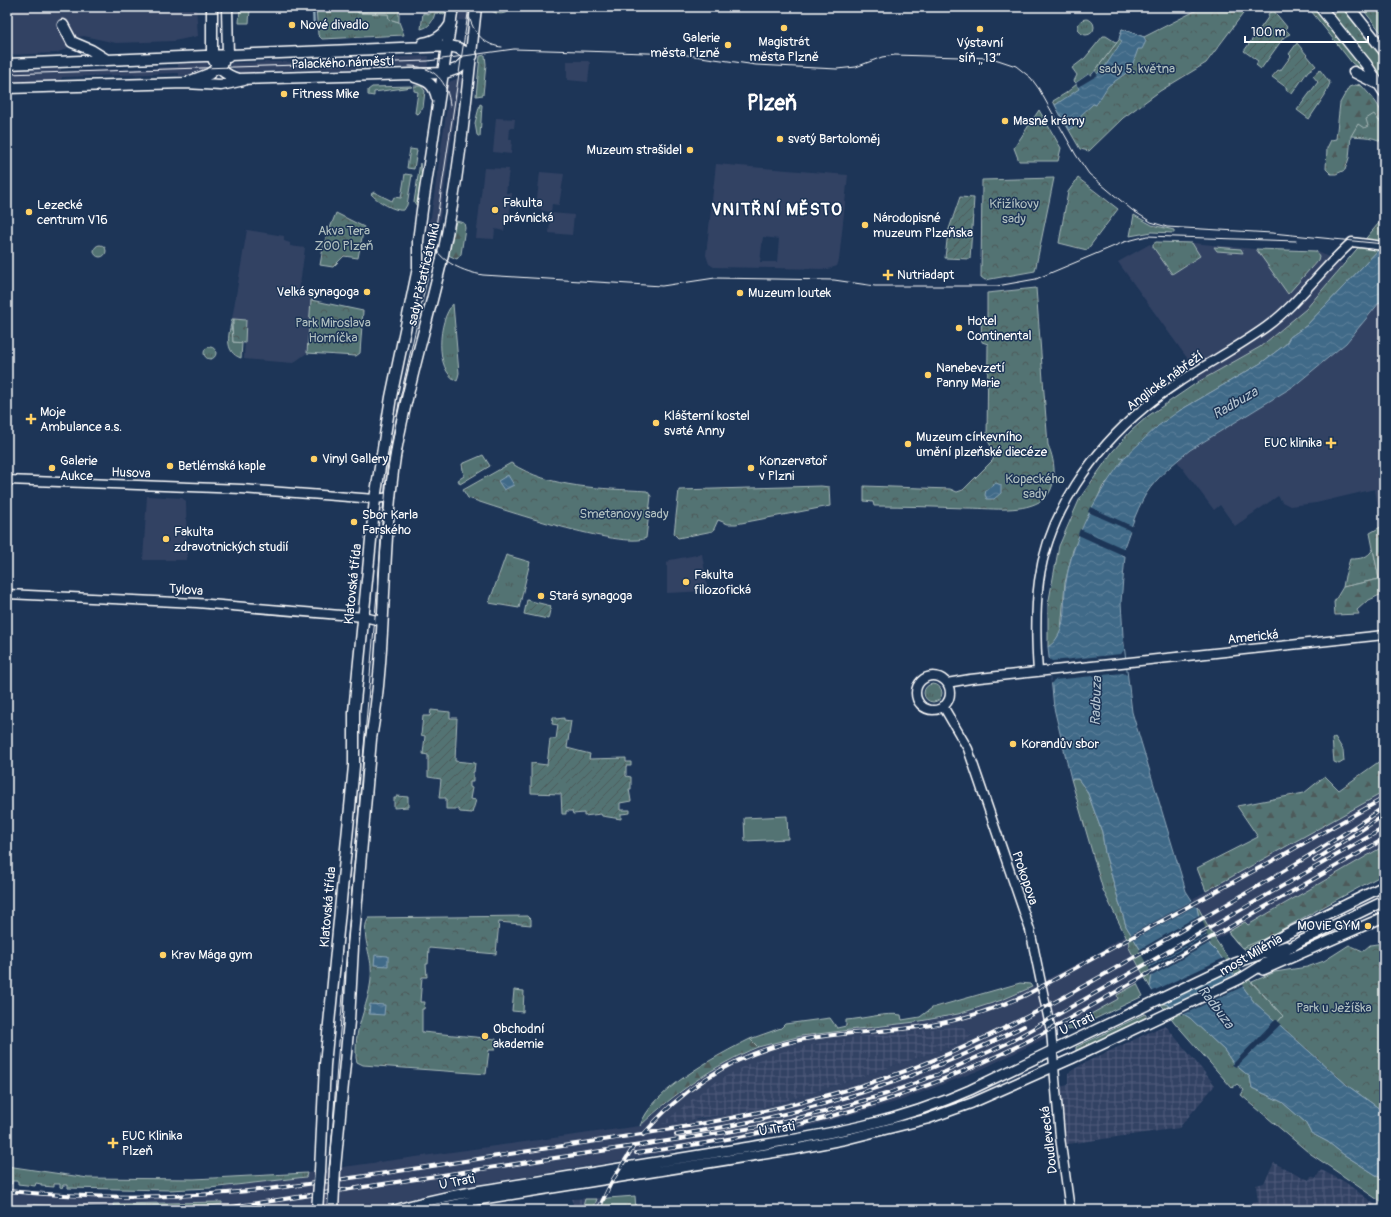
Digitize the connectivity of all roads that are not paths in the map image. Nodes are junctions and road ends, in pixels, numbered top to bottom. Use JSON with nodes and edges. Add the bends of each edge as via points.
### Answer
{"nodes":[{"id":1,"x":212,"y":7,"type":"edge"},
{"id":2,"x":227,"y":7,"type":"edge"},
{"id":3,"x":453,"y":7,"type":"edge"},
{"id":4,"x":476,"y":7,"type":"edge"},
{"id":5,"x":1320,"y":7,"type":"edge"},
{"id":6,"x":1349,"y":7,"type":"edge"},
{"id":7,"x":451,"y":22,"type":"junction"},
{"id":8,"x":63,"y":25,"type":"dead end"},
{"id":9,"x":449,"y":46,"type":"junction"},
{"id":10,"x":384,"y":49,"type":"junction"},
{"id":11,"x":1384,"y":51,"type":"edge"},
{"id":12,"x":212,"y":56,"type":"junction"},
{"id":13,"x":228,"y":56,"type":"junction"},
{"id":14,"x":472,"y":56,"type":"junction"},
{"id":15,"x":107,"y":60,"type":"junction"},
{"id":16,"x":7,"y":64,"type":"edge"},
{"id":17,"x":218,"y":67,"type":"junction"},
{"id":18,"x":1354,"y":72,"type":"dead end"},
{"id":19,"x":397,"y":74,"type":"junction"},
{"id":20,"x":443,"y":74,"type":"junction"},
{"id":21,"x":244,"y":80,"type":"junction"},
{"id":22,"x":185,"y":83,"type":"junction"},
{"id":23,"x":7,"y":88,"type":"edge"},
{"id":24,"x":1382,"y":88,"type":"edge"},
{"id":25,"x":438,"y":102,"type":"junction"},
{"id":26,"x":1384,"y":246,"type":"edge"},
{"id":27,"x":7,"y":480,"type":"edge"},
{"id":28,"x":391,"y":497,"type":"junction"},
{"id":29,"x":375,"y":499,"type":"junction"},
{"id":30,"x":7,"y":594,"type":"edge"},
{"id":31,"x":364,"y":617,"type":"junction"},
{"id":32,"x":381,"y":621,"type":"junction"},
{"id":33,"x":1384,"y":635,"type":"edge"},
{"id":34,"x":1038,"y":672,"type":"junction"},
{"id":35,"x":947,"y":683,"type":"junction"},
{"id":36,"x":943,"y":706,"type":"junction"},
{"id":37,"x":1384,"y":886,"type":"edge"},
{"id":38,"x":1384,"y":901,"type":"edge"},
{"id":39,"x":1384,"y":917,"type":"edge"},
{"id":40,"x":1301,"y":941,"type":"junction"},
{"id":41,"x":1235,"y":963,"type":"junction"},
{"id":42,"x":1240,"y":979,"type":"junction"},
{"id":43,"x":1143,"y":1008,"type":"joint"},
{"id":44,"x":1149,"y":1022,"type":"joint"},
{"id":45,"x":1052,"y":1050,"type":"junction"},
{"id":46,"x":1054,"y":1066,"type":"junction"},
{"id":47,"x":317,"y":1210,"type":"edge"},
{"id":48,"x":333,"y":1210,"type":"edge"},
{"id":49,"x":395,"y":1210,"type":"edge"},
{"id":50,"x":431,"y":1210,"type":"edge"},
{"id":51,"x":1070,"y":1210,"type":"edge"}],
"edges":[{"from":1,"to":12,"type":"main road"},
{"from":2,"to":13,"type":"main road"},
{"from":3,"to":7,"type":"main road","name":"sady Pětatřicátníků"},
{"from":4,"to":14,"type":"main road","name":"sady Pětatřicátníků"},
{"from":5,"to":24,"type":"main road"},
{"from":6,"to":11,"type":"main road"},
{"from":7,"to":9,"type":"main road","name":"sady Pětatřicátníků"},
{"from":7,"to":10,"type":"main road","name":"Palackého náměstí","via":[[444,33],[434,40]]},
{"from":8,"to":15,"type":"main road","via":[[72,42]]},
{"from":9,"to":10,"type":"main road","name":"Palackého náměstí"},
{"from":9,"to":14,"type":"main road"},
{"from":9,"to":20,"type":"main road","name":"sady Pětatřicátníků"},
{"from":10,"to":13,"type":"main road","name":"Palackého náměstí"},
{"from":12,"to":13,"type":"main road","name":"Palackého náměstí"},
{"from":12,"to":15,"type":"main road","name":"Palackého náměstí"},
{"from":12,"to":17,"type":"main road","name":"Palackého náměstí"},
{"from":13,"to":17,"type":"main road"},
{"from":14,"to":20,"type":"main road","via":[[459,68]]},
{"from":14,"to":28,"type":"main road","name":"sady Pětatřicátníků","via":[[450,215],[437,280],[402,422]]},
{"from":15,"to":16,"type":"main road","name":"Palackého náměstí"},
{"from":17,"to":21,"type":"main road","name":"Palackého náměstí","via":[[232,77]]},
{"from":17,"to":22,"type":"main road","via":[[202,78]]},
{"from":18,"to":24,"type":"main road"},
{"from":19,"to":20,"type":"main road","name":"Palackého náměstí"},
{"from":19,"to":21,"type":"main road","name":"Palackého náměstí"},
{"from":19,"to":25,"type":"main road","via":[[430,82],[436,90]]},
{"from":20,"to":25,"type":"main road","name":"sady Pětatřicátníků"},
{"from":21,"to":22,"type":"main road","name":"Palackého náměstí","via":[[221,85]]},
{"from":22,"to":23,"type":"main road","name":"Palackého náměstí"},
{"from":25,"to":29,"type":"main road","name":"sady Pětatřicátníků","via":[[418,236],[418,268],[391,397]]},
{"from":26,"to":34,"type":"street","name":"Anglické nábřeží","via":[[1352,242],[1292,305],[1267,326],[1145,407],[1120,431],[1086,471],[1055,523],[1045,551],[1037,599]]},
{"from":27,"to":29,"type":"street","name":"Husova","via":[[242,489]]},
{"from":28,"to":29,"type":"street"},
{"from":28,"to":32,"type":"main road"},
{"from":29,"to":31,"type":"main road","name":"Klatovská třída"},
{"from":30,"to":31,"type":"street","name":"Tylova","via":[[197,603]]},
{"from":31,"to":32,"type":"street"},
{"from":31,"to":47,"type":"main road","name":"Klatovská třída","bridge":true,"via":[[354,716],[351,806],[325,1065]]},
{"from":32,"to":48,"type":"main road","bridge":true,"via":[[380,658],[366,793]]},
{"from":33,"to":34,"type":"street","name":"Americká"},
{"from":34,"to":35,"type":"street"},
{"from":35,"to":36,"type":"street","via":[[950,696]]},
{"from":35,"to":36,"type":"street","via":[[939,677],[929,676],[921,681],[916,690],[918,700],[924,707],[934,710]]},
{"from":36,"to":45,"type":"street","name":"Prokopova","via":[[968,748],[1030,930],[1045,998]]},
{"from":37,"to":41,"type":"main road","via":[[1272,941]]},
{"from":38,"to":40,"type":"main road","name":"most Milénia"},
{"from":39,"to":42,"type":"main road"},
{"from":40,"to":41,"type":"main road","name":"most Milénia"},
{"from":40,"to":42,"type":"main road","name":"most Milénia"},
{"from":41,"to":43,"type":"main road","name":"most Milénia"},
{"from":42,"to":44,"type":"main road","name":"most Milénia"},
{"from":43,"to":45,"type":"main road","name":"U Trati"},
{"from":44,"to":46,"type":"main road","name":"U Trati"},
{"from":45,"to":46,"type":"street","name":"Prokopova"},
{"from":45,"to":49,"type":"main road","name":"U Trati","via":[[948,1100],[864,1127],[475,1191]]},
{"from":46,"to":50,"type":"main road","name":"U Trati","via":[[952,1111],[848,1139],[477,1200]]},
{"from":46,"to":51,"type":"street","name":"Doudlevecká"}]}
